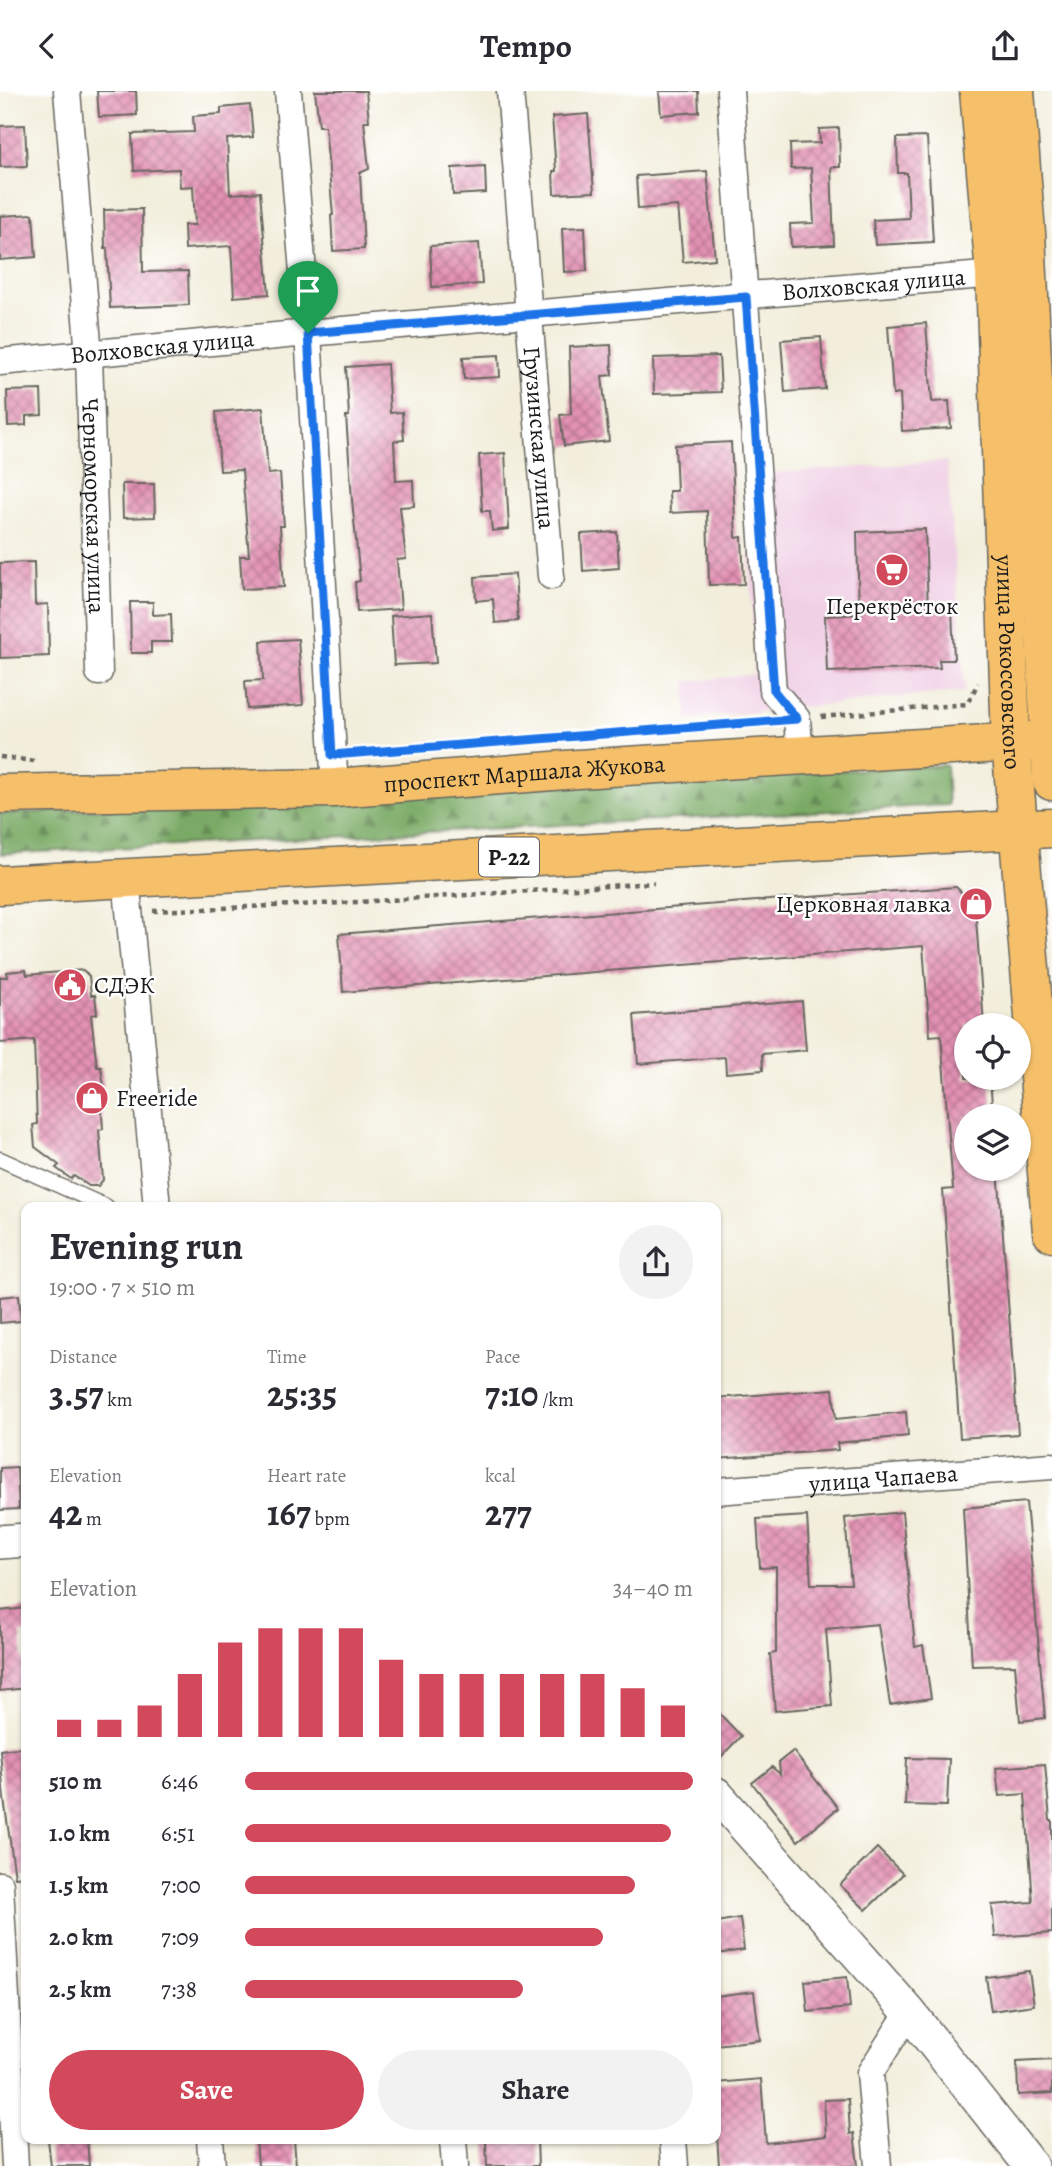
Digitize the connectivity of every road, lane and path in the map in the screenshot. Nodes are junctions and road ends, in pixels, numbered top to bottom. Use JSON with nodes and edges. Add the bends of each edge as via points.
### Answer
{"nodes":[{"id":1,"x":67,"y":91,"type":"edge"},
{"id":2,"x":288,"y":91,"type":"edge"},
{"id":3,"x":510,"y":91,"type":"edge"},
{"id":4,"x":730,"y":91,"type":"edge"},
{"id":5,"x":979,"y":91,"type":"edge"},
{"id":6,"x":1015,"y":91,"type":"edge"},
{"id":7,"x":995,"y":274,"type":"junction"},
{"id":8,"x":746,"y":297,"type":"junction"},
{"id":9,"x":528,"y":315,"type":"junction"},
{"id":10,"x":308,"y":333,"type":"junction"},
{"id":11,"x":89,"y":355,"type":"junction"},
{"id":12,"x":0,"y":362,"type":"edge"},
{"id":13,"x":1047,"y":552,"type":"edge"},
{"id":14,"x":551,"y":576,"type":"dead end"},
{"id":15,"x":99,"y":672,"type":"dead end"},
{"id":16,"x":980,"y":681,"type":"dead end"},
{"id":17,"x":592,"y":735,"type":"dead end"},
{"id":18,"x":799,"y":737,"type":"junction"},
{"id":19,"x":1050,"y":740,"type":"junction"},
{"id":20,"x":1011,"y":742,"type":"junction"},
{"id":21,"x":0,"y":757,"type":"edge"},
{"id":22,"x":37,"y":761,"type":"dead end"},
{"id":23,"x":1052,"y":781,"type":"edge"},
{"id":24,"x":335,"y":788,"type":"junction"},
{"id":25,"x":0,"y":794,"type":"edge"},
{"id":26,"x":1035,"y":829,"type":"edge"},
{"id":27,"x":126,"y":878,"type":"junction"},
{"id":28,"x":0,"y":885,"type":"edge"},
{"id":29,"x":0,"y":1159,"type":"edge"},
{"id":30,"x":96,"y":1202,"type":"edge"},
{"id":31,"x":157,"y":1202,"type":"edge"},
{"id":32,"x":1052,"y":1232,"type":"edge"},
{"id":33,"x":1052,"y":1466,"type":"edge"},
{"id":34,"x":721,"y":1491,"type":"edge"},
{"id":35,"x":21,"y":1540,"type":"edge"},
{"id":36,"x":0,"y":1542,"type":"edge"},
{"id":37,"x":721,"y":1800,"type":"edge"},
{"id":38,"x":0,"y":1885,"type":"edge"},
{"id":39,"x":909,"y":2012,"type":"junction"},
{"id":40,"x":210,"y":2144,"type":"edge"},
{"id":41,"x":453,"y":2144,"type":"edge"},
{"id":42,"x":673,"y":2144,"type":"edge"},
{"id":43,"x":15,"y":2166,"type":"edge"},
{"id":44,"x":212,"y":2166,"type":"edge"},
{"id":45,"x":455,"y":2166,"type":"edge"},
{"id":46,"x":675,"y":2166,"type":"edge"},
{"id":47,"x":878,"y":2166,"type":"edge"},
{"id":48,"x":1031,"y":2166,"type":"edge"}],
"edges":[{"from":1,"to":11,"type":"street","name":"Черноморская улица"},
{"from":2,"to":10,"type":"street"},
{"from":3,"to":9,"type":"street","name":"Грузинская улица"},
{"from":4,"to":8,"type":"street"},
{"from":5,"to":7,"type":"highway","name":"улица Рокоссовского"},
{"from":6,"to":13,"type":"highway","name":"улица Рокоссовского"},
{"from":7,"to":8,"type":"street","name":"Волховская улица"},
{"from":7,"to":20,"type":"highway","name":"улица Рокоссовского"},
{"from":8,"to":9,"type":"street","name":"Волховская улица"},
{"from":8,"to":18,"type":"street","via":[[774,691]]},
{"from":9,"to":10,"type":"street","name":"Волховская улица"},
{"from":9,"to":14,"type":"street","name":"Грузинская улица"},
{"from":10,"to":11,"type":"street","name":"Волховская улица"},
{"from":10,"to":24,"type":"street"},
{"from":11,"to":12,"type":"street","name":"Волховская улица"},
{"from":11,"to":15,"type":"street","name":"Черноморская улица"},
{"from":13,"to":19,"type":"highway","name":"улица Рокоссовского"},
{"from":16,"to":18,"type":"path","via":[[967,704]]},
{"from":17,"to":18,"type":"path"},
{"from":18,"to":20,"type":"highway","name":"проспект Маршала Жукова"},
{"from":18,"to":24,"type":"highway","name":"проспект Маршала Жукова","via":[[578,769]]},
{"from":19,"to":20,"type":"highway","name":"проспект Маршала Жукова"},
{"from":19,"to":23,"type":"highway","name":"улица Рокоссовского"},
{"from":20,"to":26,"type":"highway","name":"улица Рокоссовского"},
{"from":21,"to":22,"type":"path"},
{"from":24,"to":25,"type":"highway","name":"проспект Маршала Жукова"},
{"from":26,"to":27,"type":"highway","number":"Р-22"},
{"from":26,"to":32,"type":"highway","name":"улица Рокоссовского"},
{"from":27,"to":28,"type":"highway","number":"Р-22"},
{"from":27,"to":31,"type":"street"},
{"from":29,"to":30,"type":"lane"},
{"from":33,"to":34,"type":"street","name":"улица Чапаева"},
{"from":35,"to":36,"type":"street"},
{"from":37,"to":39,"type":"street"},
{"from":38,"to":43,"type":"street"},
{"from":39,"to":47,"type":"street","via":[[870,2073]]},
{"from":39,"to":48,"type":"street"},
{"from":40,"to":44,"type":"street"},
{"from":41,"to":45,"type":"street"},
{"from":42,"to":46,"type":"street"}]}
